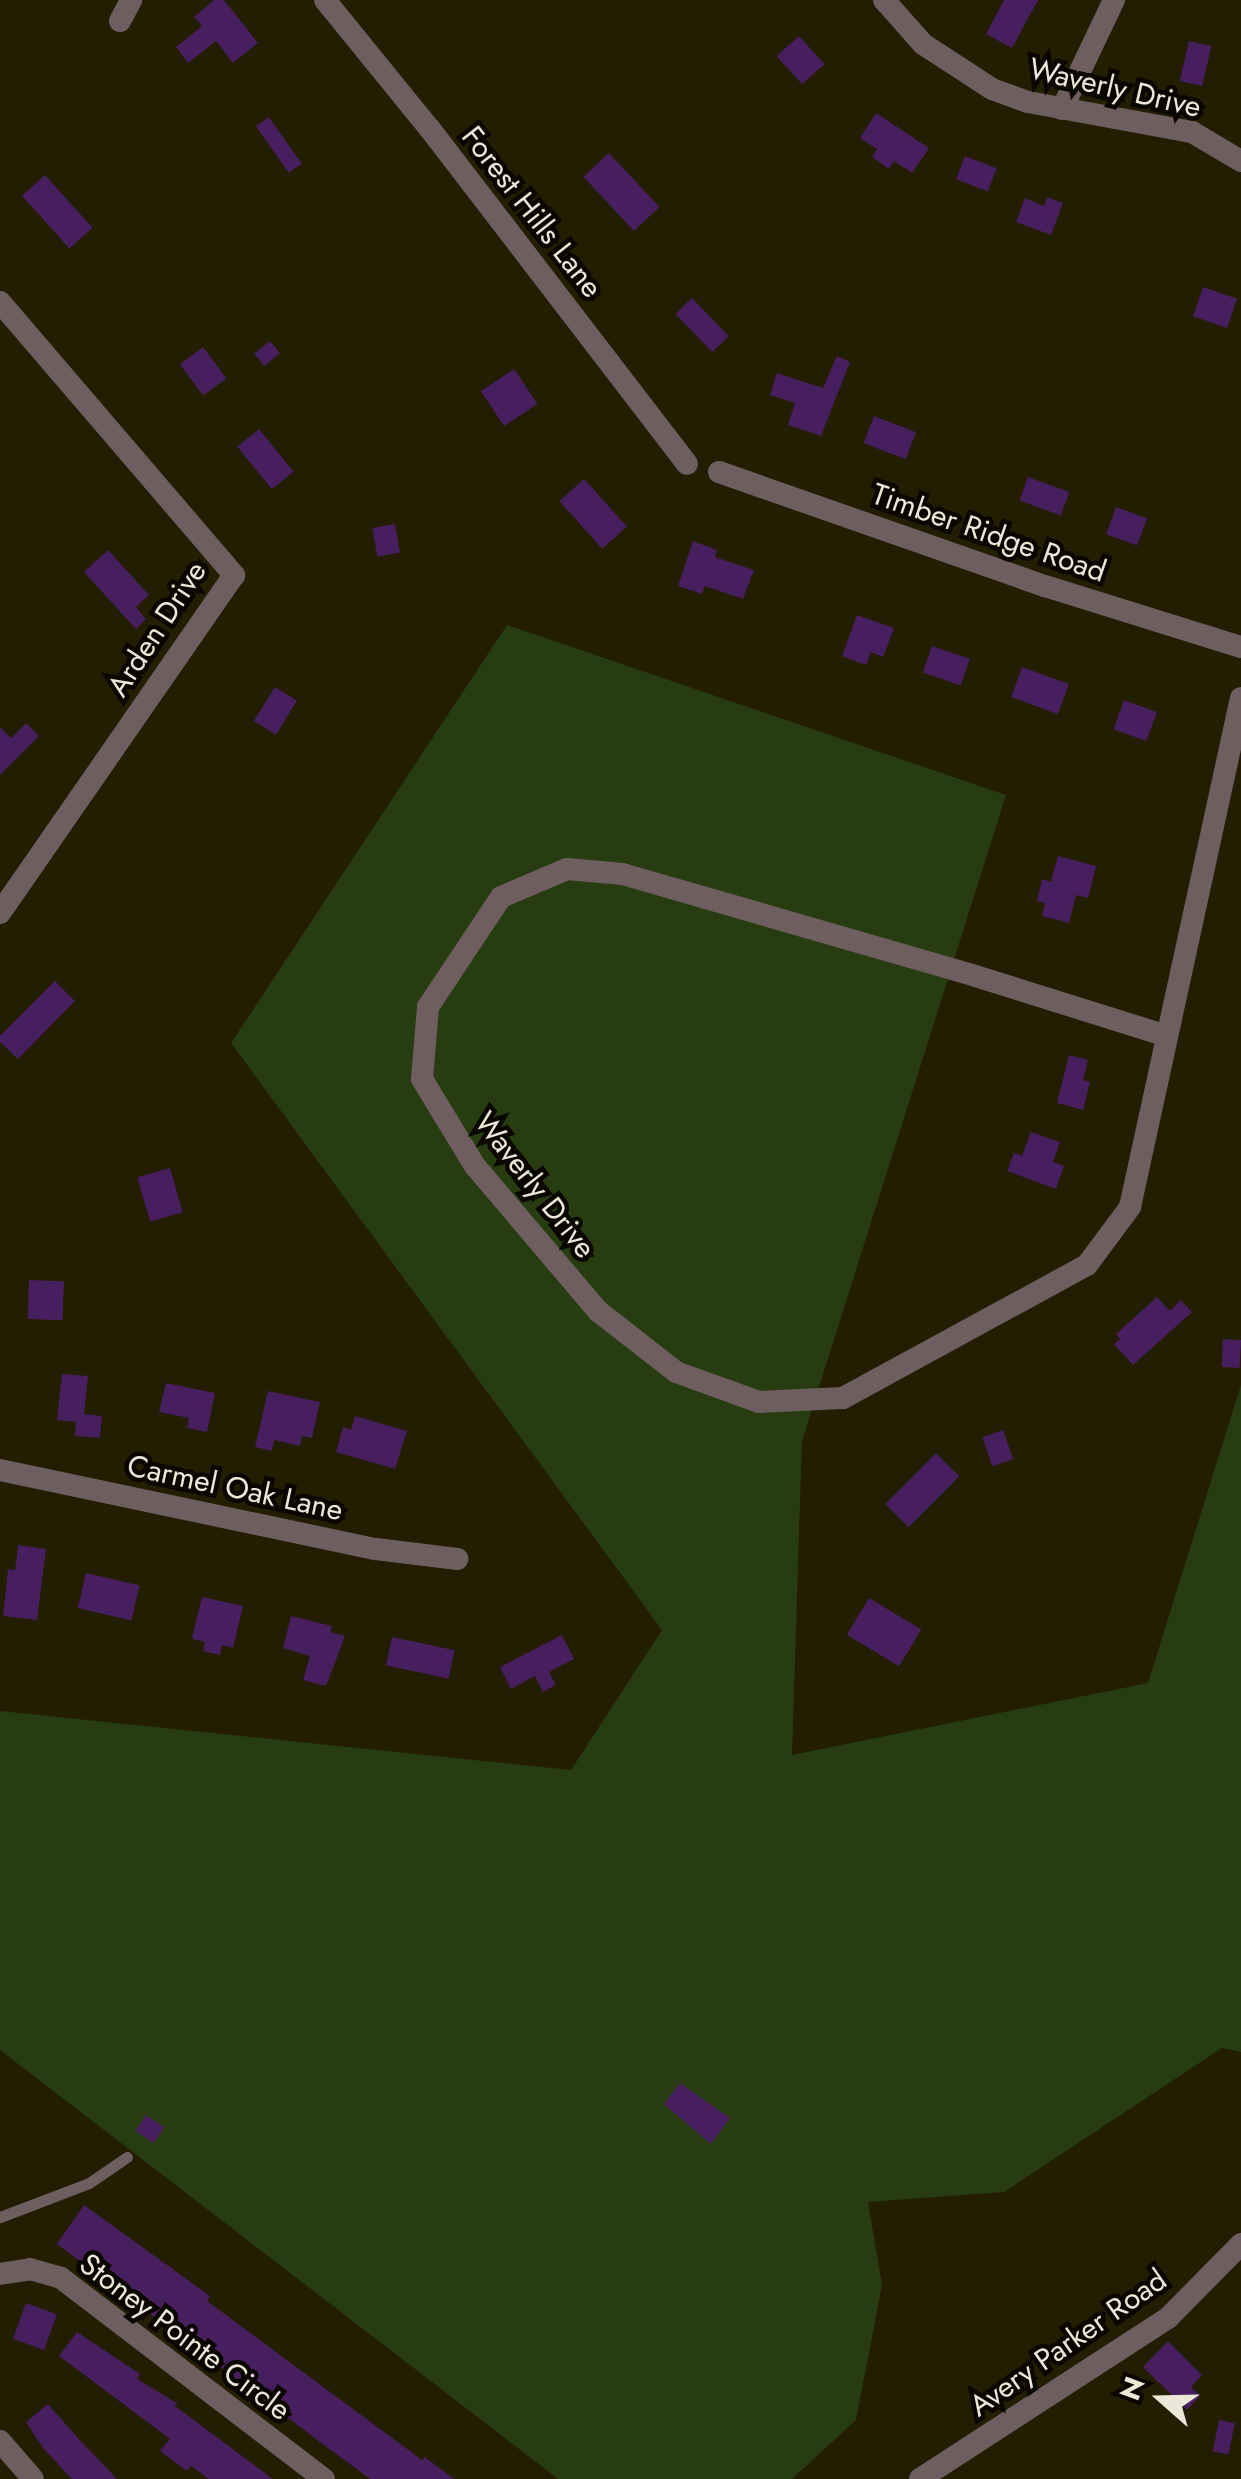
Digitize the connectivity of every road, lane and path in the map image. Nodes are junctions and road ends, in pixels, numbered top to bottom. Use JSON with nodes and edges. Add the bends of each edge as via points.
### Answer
{"nodes":[{"id":1,"x":325,"y":0,"type":"edge"},
{"id":2,"x":884,"y":0,"type":"edge"},
{"id":3,"x":1114,"y":0,"type":"edge"},
{"id":4,"x":1062,"y":108,"type":"junction"},
{"id":5,"x":1241,"y":160,"type":"edge"},
{"id":6,"x":0,"y":302,"type":"edge"},
{"id":7,"x":687,"y":464,"type":"dead end"},
{"id":8,"x":719,"y":472,"type":"dead end"},
{"id":9,"x":1241,"y":647,"type":"edge"},
{"id":10,"x":1241,"y":698,"type":"edge"},
{"id":11,"x":1,"y":910,"type":"edge"},
{"id":12,"x":1167,"y":1036,"type":"junction"},
{"id":13,"x":0,"y":1470,"type":"edge"},
{"id":14,"x":457,"y":1559,"type":"dead end"},
{"id":15,"x":127,"y":2157,"type":"dead end"},
{"id":16,"x":0,"y":2217,"type":"edge"},
{"id":17,"x":1241,"y":2244,"type":"edge"},
{"id":18,"x":0,"y":2274,"type":"edge"},
{"id":19,"x":0,"y":2441,"type":"edge"},
{"id":20,"x":33,"y":2479,"type":"edge"},
{"id":21,"x":324,"y":2479,"type":"edge"},
{"id":22,"x":920,"y":2479,"type":"edge"}],
"edges":[{"from":1,"to":7,"type":"street","name":"Forest Hills Lane"},
{"from":2,"to":4,"type":"street","name":"Waverly Drive","via":[[953,68],[992,89]]},
{"from":3,"to":4,"type":"street"},
{"from":4,"to":5,"type":"street","name":"Waverly Drive","via":[[1192,132]]},
{"from":6,"to":11,"type":"street","name":"Arden Drive","via":[[234,574]]},
{"from":8,"to":9,"type":"street","name":"Timber Ridge Road"},
{"from":10,"to":12,"type":"street","name":"Waverly Drive"},
{"from":12,"to":12,"type":"street","name":"Waverly Drive","via":[[1130,1207],[1087,1264],[843,1398],[760,1402],[676,1372],[598,1311],[475,1166],[422,1079],[428,1008],[501,896],[568,869],[623,874]]},
{"from":13,"to":14,"type":"street","name":"Carmel Oak Lane","via":[[376,1550]]},
{"from":15,"to":16,"type":"lane","via":[[89,2183]]},
{"from":17,"to":22,"type":"street","name":"Avery Parker Road","via":[[1169,2318]]},
{"from":18,"to":21,"type":"street","name":"Stoney Pointe Circle","via":[[30,2269],[61,2278]]},
{"from":19,"to":20,"type":"street"}]}
